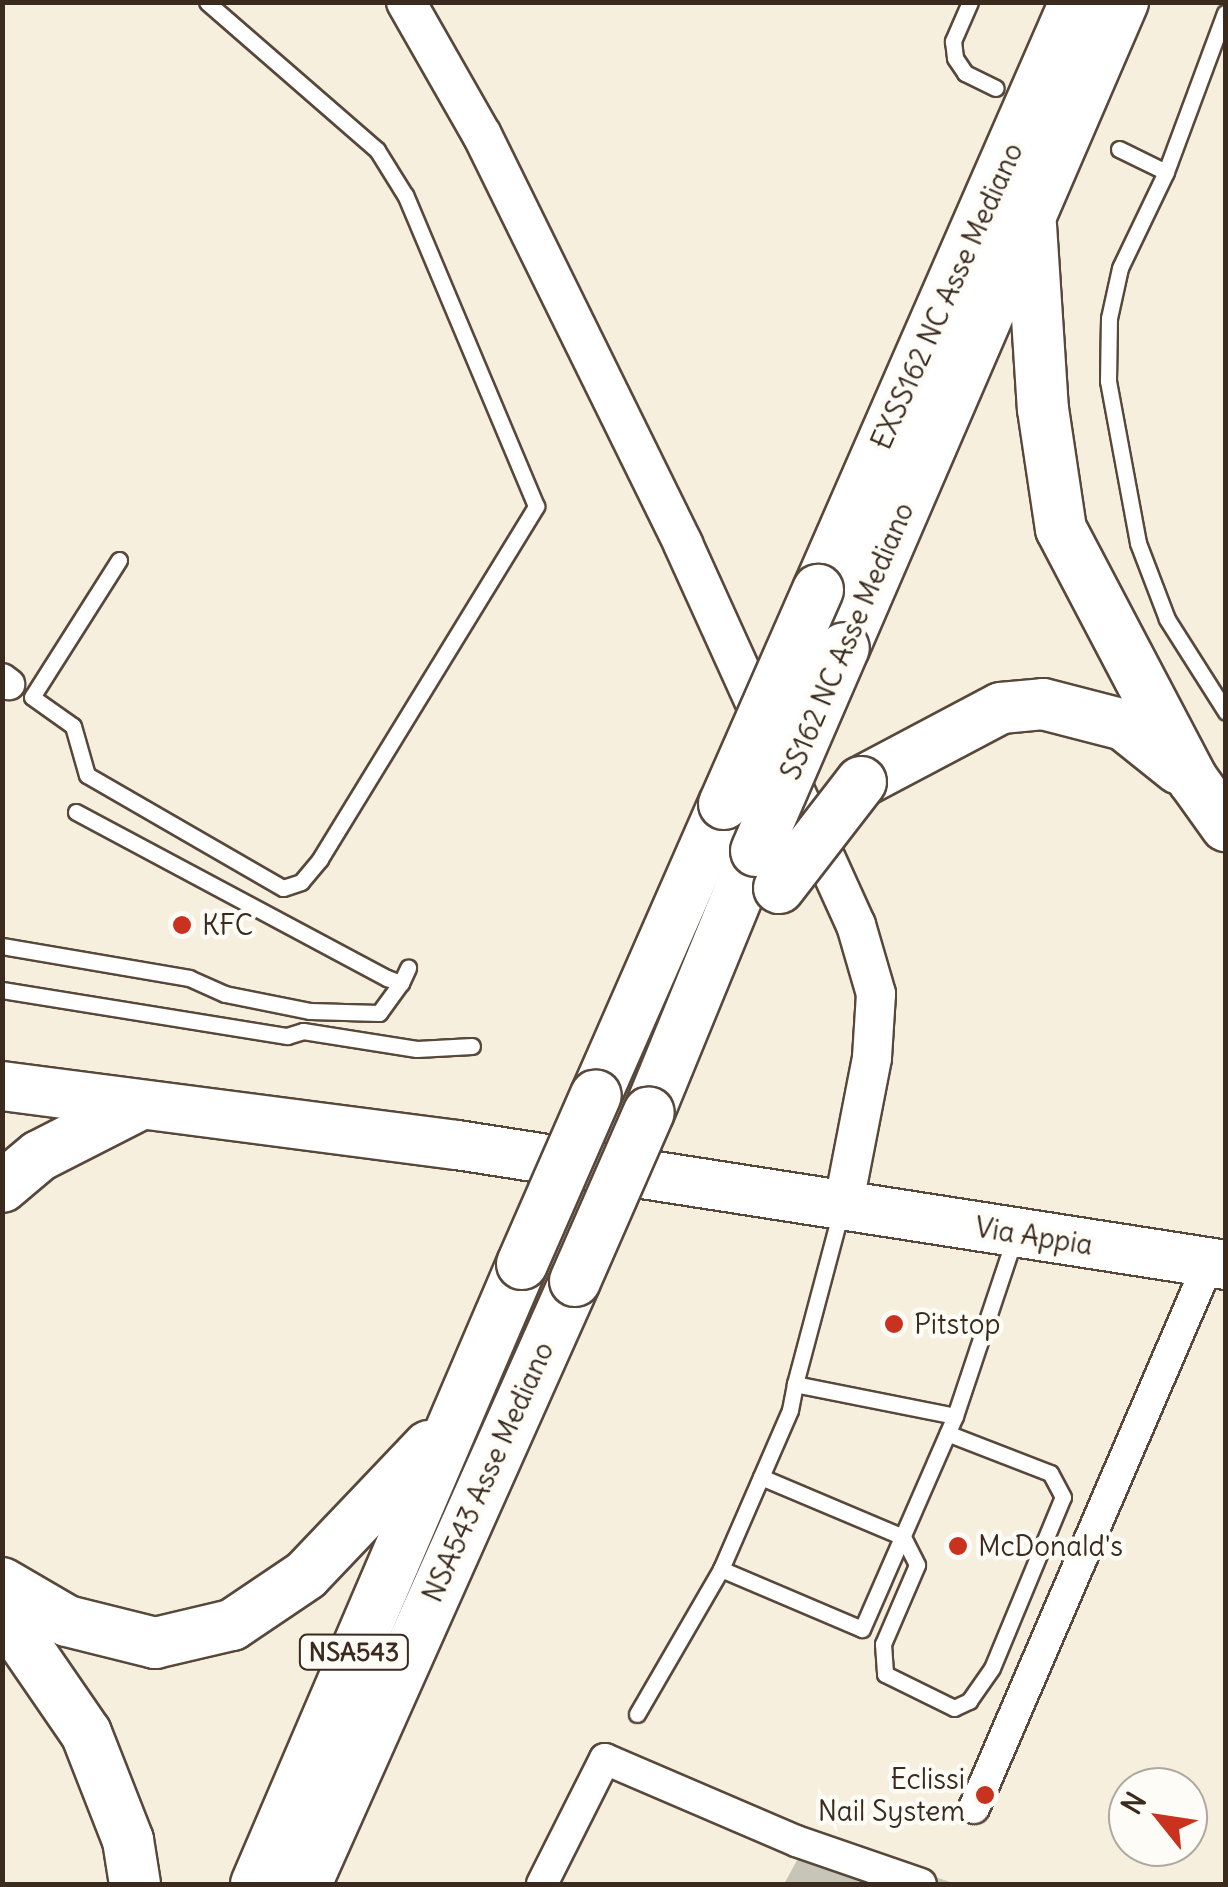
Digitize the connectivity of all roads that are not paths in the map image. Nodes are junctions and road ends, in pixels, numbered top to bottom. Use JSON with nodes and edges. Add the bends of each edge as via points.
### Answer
{"nodes":[{"id":1,"x":207,"y":2,"type":"edge"},
{"id":2,"x":406,"y":2,"type":"edge"},
{"id":3,"x":970,"y":2,"type":"edge"},
{"id":4,"x":1075,"y":2,"type":"edge"},
{"id":5,"x":1123,"y":2,"type":"edge"},
{"id":6,"x":1225,"y":13,"type":"edge"},
{"id":7,"x":996,"y":88,"type":"dead end"},
{"id":8,"x":1120,"y":149,"type":"dead end"},
{"id":9,"x":1166,"y":172,"type":"junction"},
{"id":10,"x":1030,"y":215,"type":"junction"},
{"id":11,"x":120,"y":560,"type":"dead end"},
{"id":12,"x":818,"y":590,"type":"joint"},
{"id":13,"x":1226,"y":712,"type":"edge"},
{"id":14,"x":1193,"y":780,"type":"junction"},
{"id":15,"x":76,"y":812,"type":"dead end"},
{"id":16,"x":1226,"y":826,"type":"edge"},
{"id":17,"x":767,"y":869,"type":"junction"},
{"id":18,"x":2,"y":946,"type":"edge"},
{"id":19,"x":2,"y":990,"type":"edge"},
{"id":20,"x":472,"y":1046,"type":"dead end"},
{"id":21,"x":2,"y":1086,"type":"edge"},
{"id":22,"x":137,"y":1106,"type":"junction"},
{"id":23,"x":2,"y":1187,"type":"edge"},
{"id":24,"x":842,"y":1206,"type":"junction"},
{"id":25,"x":1016,"y":1233,"type":"junction"},
{"id":26,"x":1217,"y":1265,"type":"edge"},
{"id":27,"x":575,"y":1281,"type":"joint"},
{"id":28,"x":795,"y":1384,"type":"junction"},
{"id":29,"x":955,"y":1416,"type":"junction"},
{"id":30,"x":452,"y":1420,"type":"junction"},
{"id":31,"x":948,"y":1433,"type":"junction"},
{"id":32,"x":761,"y":1478,"type":"junction"},
{"id":33,"x":903,"y":1537,"type":"junction"},
{"id":34,"x":721,"y":1568,"type":"junction"},
{"id":35,"x":2,"y":1583,"type":"edge"},
{"id":36,"x":2,"y":1611,"type":"edge"},
{"id":37,"x":637,"y":1714,"type":"dead end"},
{"id":38,"x":974,"y":1808,"type":"dead end"},
{"id":39,"x":135,"y":1884,"type":"edge"},
{"id":40,"x":256,"y":1884,"type":"edge"},
{"id":41,"x":306,"y":1884,"type":"edge"},
{"id":42,"x":542,"y":1884,"type":"edge"},
{"id":43,"x":921,"y":1884,"type":"edge"}],
"edges":[{"from":1,"to":11,"type":"lane","via":[[377,150],[405,195],[536,506],[320,859],[301,882],[283,888],[87,776],[73,726],[32,697]]},
{"from":2,"to":24,"type":"street","via":[[482,135],[683,544],[856,925],[876,994],[872,1058]]},
{"from":3,"to":7,"type":"lane","via":[[953,41],[955,58],[965,73]]},
{"from":4,"to":12,"type":"highway","name":"EXSS162 NC Asse Mediano"},
{"from":5,"to":10,"type":"highway","name":"SS162 NC Asse Mediano"},
{"from":6,"to":9,"type":"lane"},
{"from":8,"to":9,"type":"lane"},
{"from":9,"to":13,"type":"lane","via":[[1120,268],[1109,318],[1108,381],[1138,543],[1167,619]]},
{"from":10,"to":14,"type":"highway","via":[[1043,409],[1061,529]]},
{"from":10,"to":17,"type":"highway","name":"SS162 NC Asse Mediano","bridge":true,"via":[[844,648]]},
{"from":12,"to":30,"type":"highway","name":"SS162 NC Asse Mediano","bridge":true},
{"from":14,"to":16,"type":"highway"},
{"from":14,"to":17,"type":"highway","bridge":true,"via":[[1124,725],[1043,704],[1001,708],[861,782]]},
{"from":15,"to":18,"type":"lane","via":[[404,975],[380,1012],[310,1012],[225,994],[189,978]]},
{"from":17,"to":27,"type":"highway","name":"SS162 NC Asse Mediano","bridge":true,"via":[[684,1032]]},
{"from":19,"to":20,"type":"lane","via":[[286,1036],[303,1032],[417,1049]]},
{"from":21,"to":22,"type":"main road","name":"Via Appia"},
{"from":22,"to":23,"type":"highway","via":[[40,1156]]},
{"from":22,"to":24,"type":"main road","name":"Via Appia","via":[[457,1144]]},
{"from":24,"to":25,"type":"main road","name":"Via Appia"},
{"from":24,"to":28,"type":"lane"},
{"from":25,"to":26,"type":"main road","name":"Via Appia"},
{"from":25,"to":29,"type":"lane","via":[[1004,1286]]},
{"from":26,"to":38,"type":"street"},
{"from":27,"to":41,"type":"highway","name":"NSA543 Asse Mediano","number":"NSA543"},
{"from":28,"to":29,"type":"lane"},
{"from":28,"to":32,"type":"lane"},
{"from":29,"to":31,"type":"lane"},
{"from":30,"to":35,"type":"highway","via":[[306,1575],[232,1625],[156,1642],[66,1621]]},
{"from":30,"to":40,"type":"highway","name":"NSA543 Asse Mediano","number":"NSA543"},
{"from":31,"to":33,"type":"lane"},
{"from":31,"to":33,"type":"lane","via":[[1050,1472],[1064,1497],[992,1668],[969,1702],[954,1708],[885,1674],[883,1644],[916,1565]]},
{"from":32,"to":33,"type":"lane"},
{"from":32,"to":34,"type":"lane"},
{"from":33,"to":34,"type":"lane","via":[[862,1630]]},
{"from":34,"to":37,"type":"lane"},
{"from":36,"to":39,"type":"highway","via":[[86,1733],[128,1840]]},
{"from":42,"to":43,"type":"street","via":[[606,1759],[796,1842]]}]}
